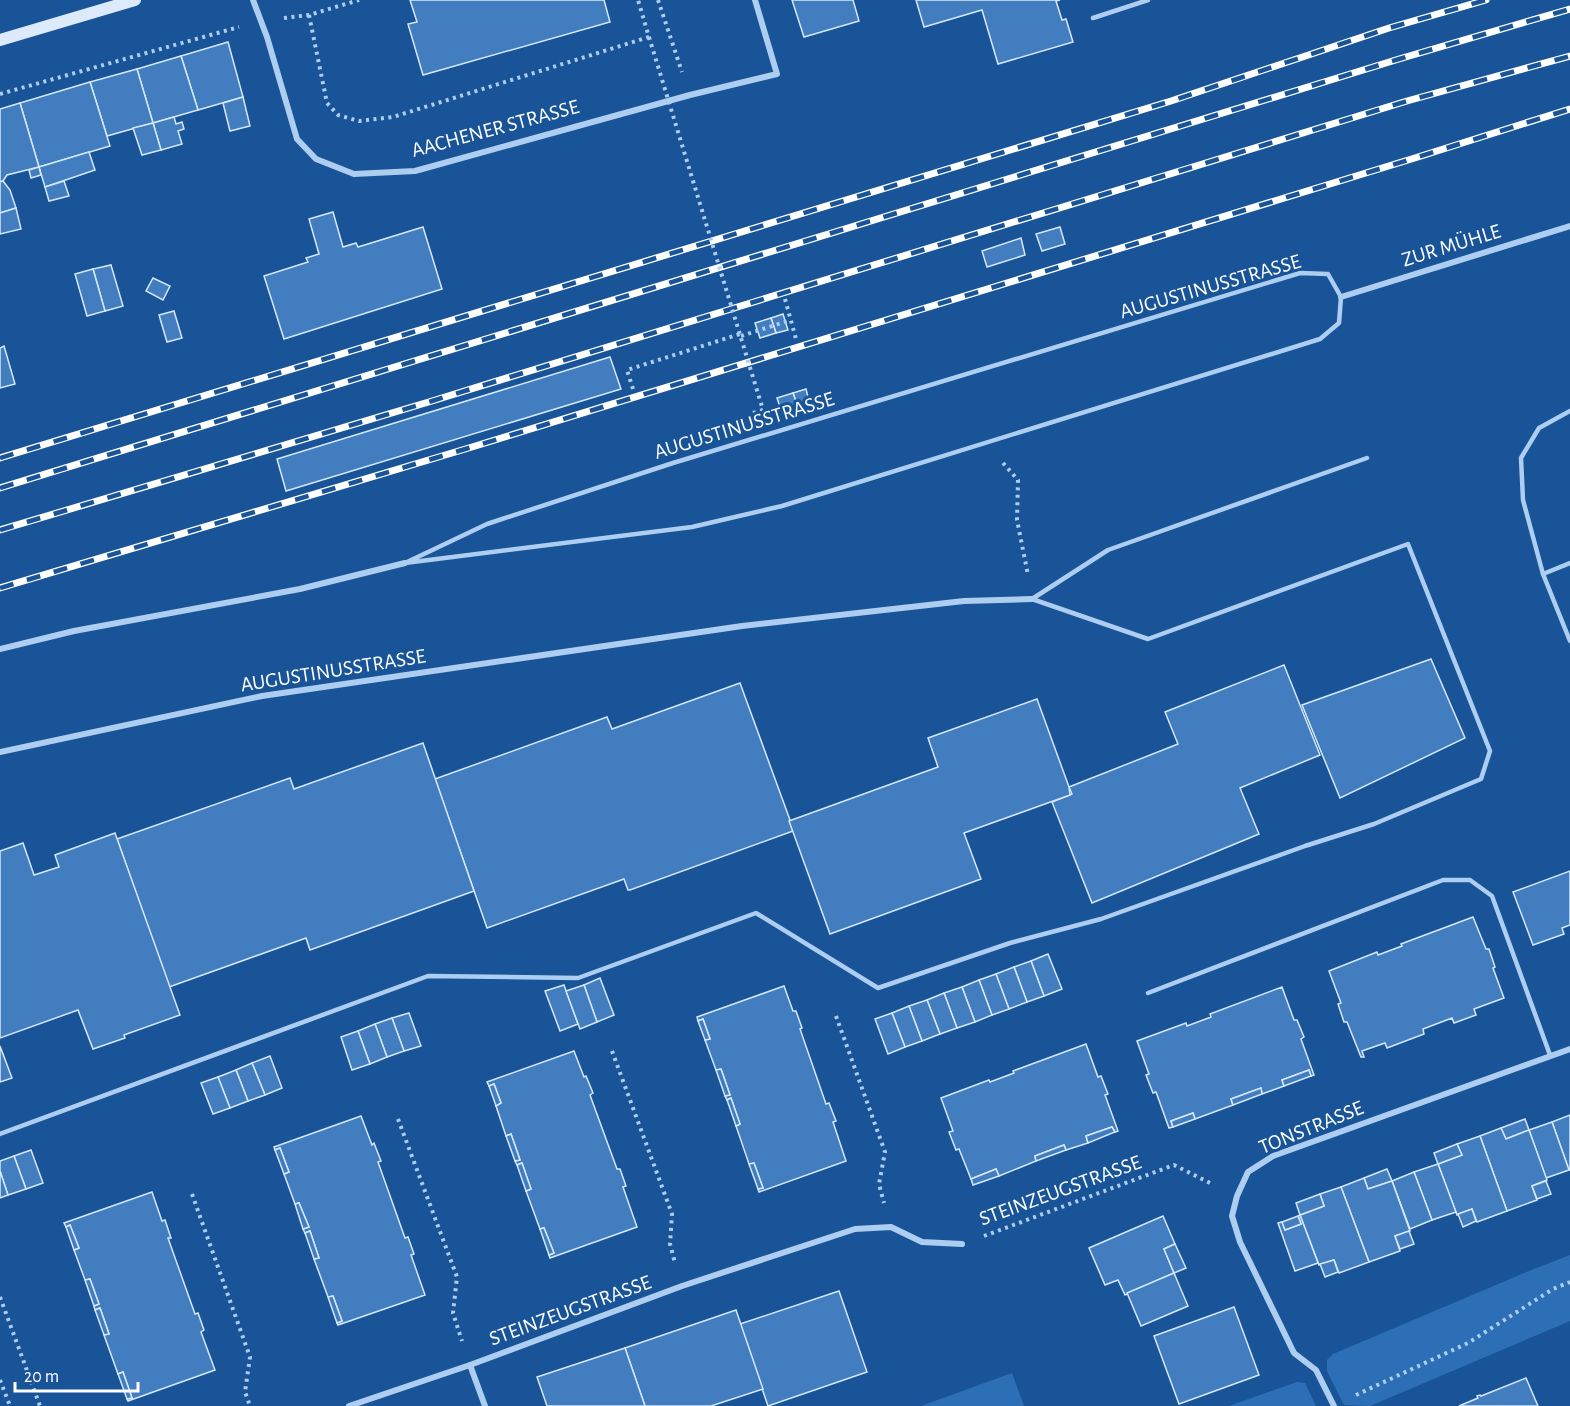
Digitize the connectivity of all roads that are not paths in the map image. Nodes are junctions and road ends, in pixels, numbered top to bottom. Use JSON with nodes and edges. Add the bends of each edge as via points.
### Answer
{"nodes":[{"id":1,"x":135,"y":0,"type":"edge"},
{"id":2,"x":253,"y":0,"type":"edge"},
{"id":3,"x":755,"y":0,"type":"edge"},
{"id":4,"x":1148,"y":0,"type":"edge"},
{"id":5,"x":1093,"y":18,"type":"dead end"},
{"id":6,"x":0,"y":40,"type":"edge"},
{"id":7,"x":1570,"y":226,"type":"edge"},
{"id":8,"x":1341,"y":297,"type":"junction"},
{"id":9,"x":1570,"y":411,"type":"edge"},
{"id":10,"x":1367,"y":458,"type":"dead end"},
{"id":11,"x":405,"y":563,"type":"junction"},
{"id":12,"x":1570,"y":563,"type":"edge"},
{"id":13,"x":1543,"y":574,"type":"junction"},
{"id":14,"x":1032,"y":599,"type":"junction"},
{"id":15,"x":1570,"y":641,"type":"edge"},
{"id":16,"x":0,"y":649,"type":"edge"},
{"id":17,"x":0,"y":752,"type":"edge"},
{"id":18,"x":1148,"y":993,"type":"dead end"},
{"id":19,"x":1570,"y":1048,"type":"edge"},
{"id":20,"x":1550,"y":1055,"type":"junction"},
{"id":21,"x":0,"y":1134,"type":"edge"},
{"id":22,"x":962,"y":1244,"type":"road end"},
{"id":23,"x":470,"y":1365,"type":"junction"},
{"id":24,"x":1334,"y":1405,"type":"edge"},
{"id":25,"x":350,"y":1406,"type":"edge"},
{"id":26,"x":484,"y":1406,"type":"edge"}],
"edges":[{"from":1,"to":6,"type":"main road"},
{"from":2,"to":3,"type":"street","name":"AACHENER STRASSE","via":[[297,139],[316,159],[354,174],[415,171],[777,74]]},
{"from":4,"to":5,"type":"lane"},
{"from":7,"to":8,"type":"street","name":"ZUR MÜHLE"},
{"from":8,"to":11,"type":"lane","name":"AUGUSTINUSSTRASSE","via":[[1339,323],[1320,339],[782,506],[692,527]]},
{"from":8,"to":11,"type":"lane","name":"AUGUSTINUSSTRASSE","via":[[1328,274],[1300,273],[673,463],[487,525]]},
{"from":9,"to":13,"type":"lane","via":[[1539,428],[1521,458],[1522,500]]},
{"from":10,"to":14,"type":"lane","via":[[1108,550]]},
{"from":11,"to":16,"type":"street","name":"AUGUSTINUSSTRASSE","via":[[300,589],[74,631]]},
{"from":12,"to":13,"type":"lane"},
{"from":13,"to":15,"type":"lane"},
{"from":14,"to":17,"type":"street","name":"AUGUSTINUSSTRASSE","via":[[964,601],[742,626],[262,696]]},
{"from":14,"to":21,"type":"lane","via":[[1148,639],[1408,544],[1490,751],[1481,779],[1374,824],[1101,919],[1010,943],[878,988],[756,913],[578,978],[428,976]]},
{"from":18,"to":20,"type":"lane","via":[[1443,880],[1470,880],[1492,896]]},
{"from":19,"to":20,"type":"street","name":"TONSTRASSE"},
{"from":20,"to":24,"type":"street","name":"TONSTRASSE","via":[[1273,1156],[1248,1172],[1232,1216],[1240,1242],[1294,1353],[1316,1370]]},
{"from":22,"to":23,"type":"street","name":"STEINZEUGSTRASSE","via":[[922,1242],[891,1227],[855,1229],[682,1286]]},
{"from":23,"to":25,"type":"street","name":"STEINZEUGSTRASSE"},
{"from":23,"to":26,"type":"street","name":"STEINZEUGSTRASSE"}]}
